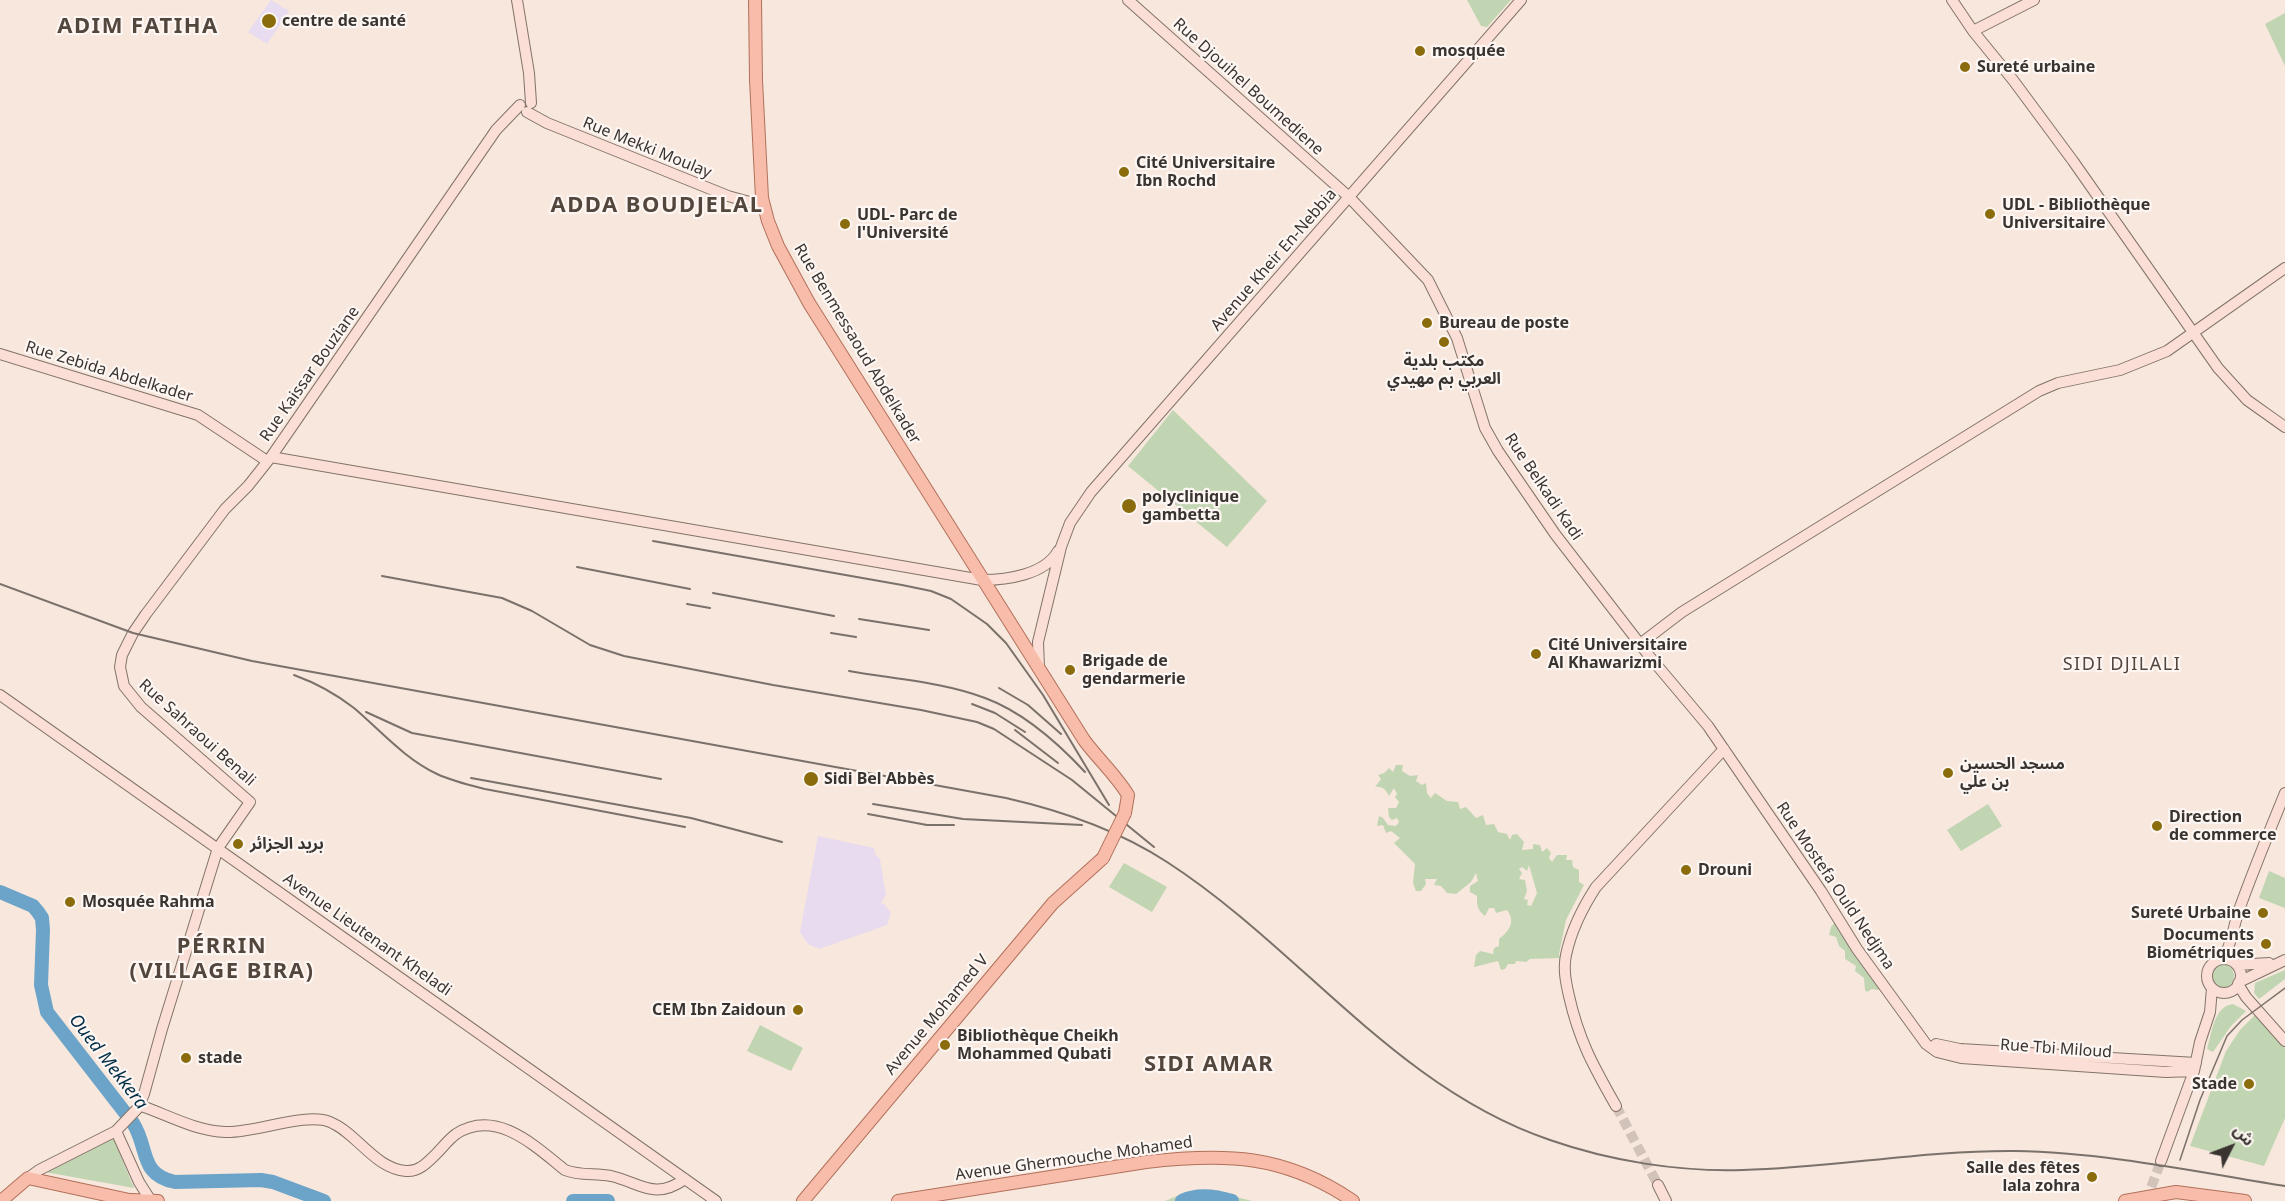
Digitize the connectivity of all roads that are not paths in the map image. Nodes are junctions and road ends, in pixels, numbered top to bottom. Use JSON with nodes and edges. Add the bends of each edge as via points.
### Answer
{"nodes":[{"id":1,"x":517,"y":0,"type":"edge"},
{"id":2,"x":755,"y":0,"type":"edge"},
{"id":3,"x":1128,"y":0,"type":"edge"},
{"id":4,"x":1521,"y":0,"type":"edge"},
{"id":5,"x":1952,"y":0,"type":"edge"},
{"id":6,"x":2034,"y":0,"type":"edge"},
{"id":7,"x":1973,"y":31,"type":"junction"},
{"id":8,"x":526,"y":106,"type":"junction"},
{"id":9,"x":1349,"y":197,"type":"junction"},
{"id":10,"x":764,"y":206,"type":"junction"},
{"id":11,"x":2285,"y":268,"type":"edge"},
{"id":12,"x":2193,"y":333,"type":"junction"},
{"id":13,"x":0,"y":354,"type":"edge"},
{"id":14,"x":2285,"y":427,"type":"edge"},
{"id":15,"x":269,"y":459,"type":"junction"},
{"id":16,"x":1061,"y":547,"type":"junction"},
{"id":17,"x":982,"y":580,"type":"junction"},
{"id":18,"x":133,"y":633,"type":"joint"},
{"id":19,"x":1640,"y":644,"type":"junction"},
{"id":20,"x":1032,"y":645,"type":"junction"},
{"id":21,"x":0,"y":695,"type":"edge"},
{"id":22,"x":1724,"y":749,"type":"junction"},
{"id":23,"x":2285,"y":793,"type":"edge"},
{"id":24,"x":218,"y":848,"type":"junction"},
{"id":25,"x":1103,"y":858,"type":"joint"},
{"id":26,"x":2231,"y":943,"type":"junction"},
{"id":27,"x":2223,"y":959,"type":"junction"},
{"id":28,"x":2283,"y":961,"type":"edge"},
{"id":29,"x":2236,"y":964,"type":"junction"},
{"id":30,"x":2239,"y":983,"type":"junction"},
{"id":31,"x":2212,"y":988,"type":"junction"},
{"id":32,"x":2227,"y":992,"type":"junction"},
{"id":33,"x":2252,"y":1004,"type":"junction"},
{"id":34,"x":2208,"y":1018,"type":"junction"},
{"id":35,"x":1922,"y":1039,"type":"joint"},
{"id":36,"x":2285,"y":1041,"type":"edge"},
{"id":37,"x":2195,"y":1067,"type":"junction"},
{"id":38,"x":139,"y":1106,"type":"junction"},
{"id":39,"x":1616,"y":1106,"type":"tunnel mouth"},
{"id":40,"x":118,"y":1129,"type":"junction"},
{"id":41,"x":2161,"y":1161,"type":"tunnel mouth"},
{"id":42,"x":135,"y":1175,"type":"junction"},
{"id":43,"x":685,"y":1179,"type":"junction"},
{"id":44,"x":26,"y":1180,"type":"junction"},
{"id":45,"x":1658,"y":1185,"type":"tunnel mouth"},
{"id":46,"x":0,"y":1189,"type":"edge"},
{"id":47,"x":810,"y":1198,"type":"edge"},
{"id":48,"x":153,"y":1200,"type":"edge"},
{"id":49,"x":1,"y":1201,"type":"edge"},
{"id":50,"x":133,"y":1201,"type":"edge"},
{"id":51,"x":163,"y":1201,"type":"edge"},
{"id":52,"x":716,"y":1201,"type":"edge"},
{"id":53,"x":898,"y":1201,"type":"edge"},
{"id":54,"x":1353,"y":1201,"type":"edge"},
{"id":55,"x":1666,"y":1201,"type":"edge"},
{"id":56,"x":2125,"y":1201,"type":"edge"},
{"id":57,"x":2164,"y":1201,"type":"edge"},
{"id":58,"x":2222,"y":1201,"type":"edge"},
{"id":59,"x":2240,"y":1201,"type":"edge"}],
"edges":[{"from":1,"to":8,"type":"main road","via":[[530,81]]},
{"from":2,"to":10,"type":"main road","name":"Rue Benmessaoud Abdelkader"},
{"from":3,"to":9,"type":"main road","name":"Rue Djouihel Boumediene"},
{"from":4,"to":9,"type":"main road","name":"Avenue Kheir En-Nebbia"},
{"from":5,"to":7,"type":"main road"},
{"from":6,"to":7,"type":"main road"},
{"from":7,"to":12,"type":"main road","via":[[2058,141]]},
{"from":8,"to":10,"type":"main road","name":"Rue Mekki Moulay","via":[[556,127],[728,196]]},
{"from":8,"to":15,"type":"main road","name":"Rue Kaissar Bouziane","via":[[501,124]]},
{"from":9,"to":16,"type":"main road","name":"Avenue Kheir En-Nebbia","via":[[1091,492],[1070,524]]},
{"from":9,"to":19,"type":"main road","name":"Rue Belkadi Kadi","via":[[1428,280],[1456,338],[1485,428],[1498,452]]},
{"from":10,"to":17,"type":"main road","name":"Rue Benmessaoud Abdelkader","via":[[771,231],[799,287]]},
{"from":11,"to":12,"type":"main road"},
{"from":12,"to":14,"type":"main road","via":[[2247,400]]},
{"from":12,"to":19,"type":"main road","via":[[2141,363],[2038,391],[1682,612]]},
{"from":13,"to":15,"type":"main road","name":"Rue Zebida Abdelkader","via":[[198,415]]},
{"from":15,"to":17,"type":"main road"},
{"from":15,"to":18,"type":"main road","name":"Rue Kaissar Bouziane","via":[[225,509]]},
{"from":16,"to":17,"type":"main road","via":[[1034,570]]},
{"from":16,"to":20,"type":"main road"},
{"from":17,"to":20,"type":"main road","name":"Rue Benmessaoud Abdelkader"},
{"from":18,"to":24,"type":"main road","name":"Rue Sahraoui Benali","via":[[120,667],[120,676],[132,697],[250,802]]},
{"from":19,"to":22,"type":"main road","name":"Rue Belkadi Kadi"},
{"from":20,"to":25,"type":"main road","name":"Rue Benmessaoud Abdelkader","bridge":true,"via":[[1039,667],[1084,740],[1128,795],[1125,813]]},
{"from":21,"to":24,"type":"main road","name":"Avenue Lieutenant Kheladi"},
{"from":22,"to":35,"type":"main road","name":"Rue Mostefa Ould Nedjma"},
{"from":22,"to":39,"type":"main road","via":[[1596,887],[1566,954],[1565,975],[1575,1024]]},
{"from":23,"to":26,"type":"main road","via":[[2235,922]]},
{"from":24,"to":38,"type":"main road"},
{"from":24,"to":43,"type":"main road","name":"Avenue Lieutenant Kheladi"},
{"from":25,"to":47,"type":"main road","name":"Avenue Mohamed V","via":[[1053,903]]},
{"from":26,"to":27,"type":"main road"},
{"from":26,"to":29,"type":"main road"},
{"from":27,"to":29,"type":"main road"},
{"from":27,"to":31,"type":"main road","via":[[2213,962],[2207,971]]},
{"from":28,"to":29,"type":"main road"},
{"from":28,"to":30,"type":"main road"},
{"from":29,"to":30,"type":"main road"},
{"from":30,"to":32,"type":"main road"},
{"from":30,"to":33,"type":"main road"},
{"from":31,"to":32,"type":"main road"},
{"from":31,"to":34,"type":"main road"},
{"from":32,"to":33,"type":"main road"},
{"from":32,"to":34,"type":"main road"},
{"from":33,"to":36,"type":"main road"},
{"from":34,"to":37,"type":"main road"},
{"from":35,"to":37,"type":"main road","name":"Rue Tbi Miloud","via":[[1933,1049],[1961,1058],[2166,1072]]},
{"from":37,"to":41,"type":"main road"},
{"from":38,"to":40,"type":"main road"},
{"from":38,"to":43,"type":"main road","via":[[186,1124],[224,1132],[303,1120],[329,1121],[376,1158],[404,1171],[421,1167],[458,1133],[494,1126],[520,1135],[573,1173],[610,1176],[659,1191]]},
{"from":40,"to":42,"type":"main road"},
{"from":40,"to":44,"type":"main road"},
{"from":42,"to":48,"type":"main road"},
{"from":42,"to":51,"type":"main road"},
{"from":43,"to":52,"type":"main road","name":"Avenue Lieutenant Kheladi"},
{"from":44,"to":46,"type":"main road"},
{"from":44,"to":49,"type":"main road"},
{"from":44,"to":50,"type":"main road"},
{"from":45,"to":55,"type":"main road"},
{"from":48,"to":50,"type":"main road"},
{"from":53,"to":54,"type":"main road","name":"Avenue Ghermouche Mohamed","via":[[1146,1162],[1227,1157],[1278,1164]]},
{"from":56,"to":59,"type":"main road","via":[[2176,1192]]},
{"from":57,"to":58,"type":"main road"}]}
